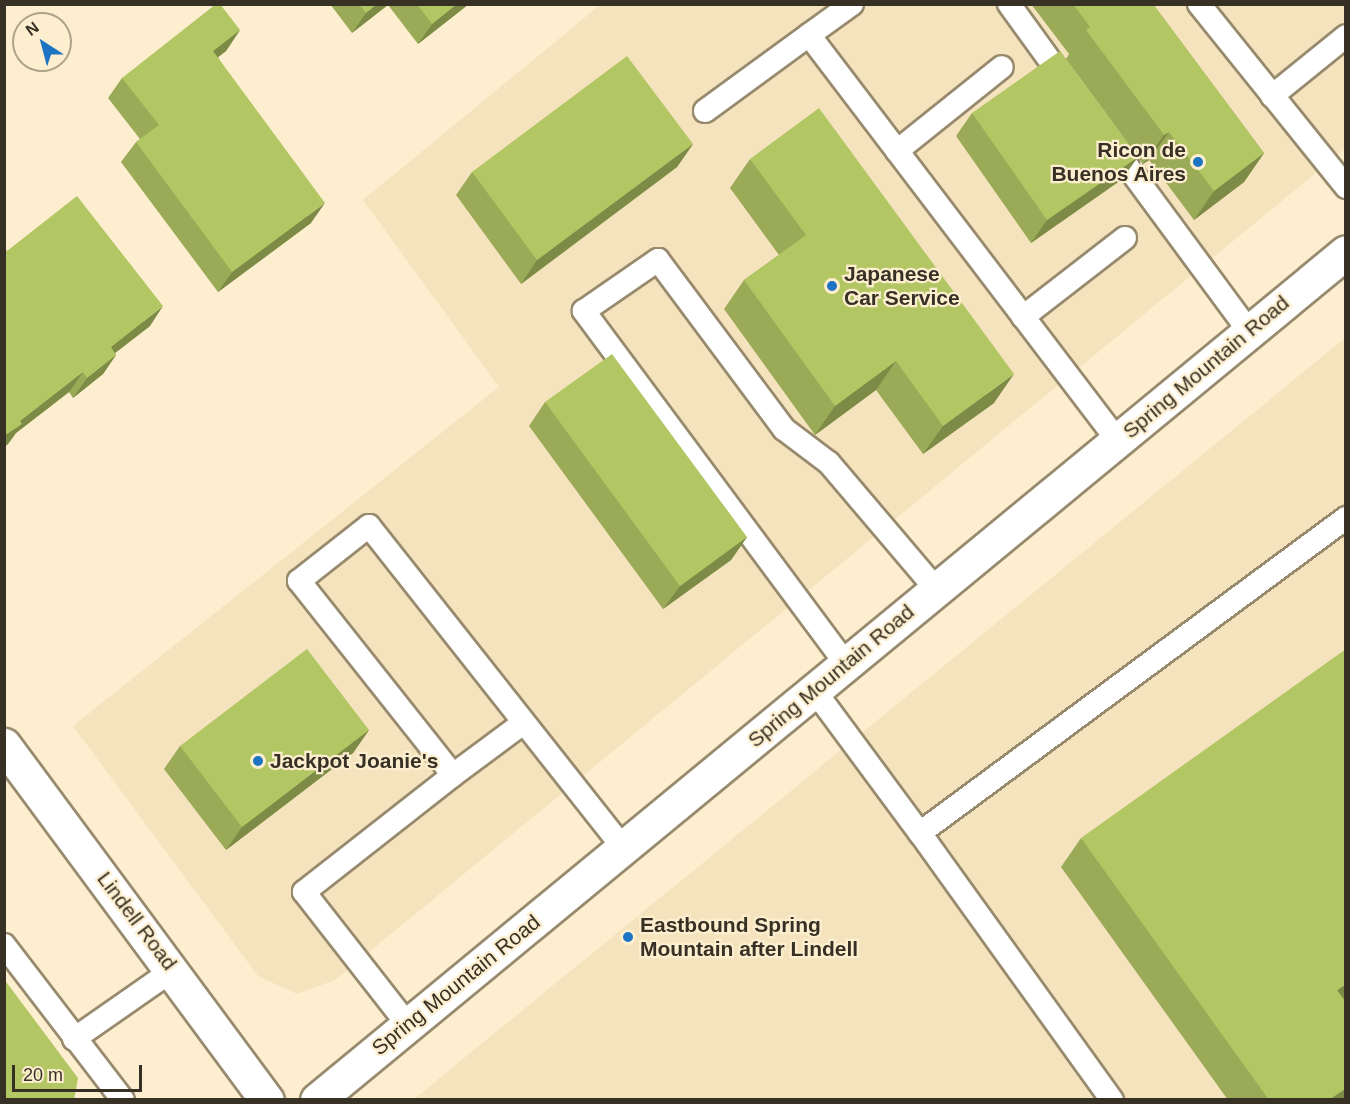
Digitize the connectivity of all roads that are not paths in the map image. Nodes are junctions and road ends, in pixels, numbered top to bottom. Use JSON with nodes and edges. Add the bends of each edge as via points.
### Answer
{"nodes":[{"id":1,"x":852,"y":4,"type":"edge"},
{"id":2,"x":1009,"y":4,"type":"edge"},
{"id":3,"x":1198,"y":4,"type":"edge"},
{"id":4,"x":809,"y":35,"type":"junction"},
{"id":5,"x":1346,"y":36,"type":"edge"},
{"id":6,"x":1002,"y":67,"type":"dead end"},
{"id":7,"x":1272,"y":96,"type":"junction"},
{"id":8,"x":1079,"y":101,"type":"edge"},
{"id":9,"x":705,"y":111,"type":"dead end"},
{"id":10,"x":1101,"y":129,"type":"edge"},
{"id":11,"x":897,"y":152,"type":"junction"},
{"id":12,"x":1346,"y":188,"type":"edge"},
{"id":13,"x":1125,"y":238,"type":"dead end"},
{"id":14,"x":1346,"y":252,"type":"edge"},
{"id":15,"x":1023,"y":317,"type":"junction"},
{"id":16,"x":1249,"y":331,"type":"junction"},
{"id":17,"x":1118,"y":441,"type":"junction"},
{"id":18,"x":1346,"y":518,"type":"edge"},
{"id":19,"x":936,"y":589,"type":"junction"},
{"id":20,"x":846,"y":664,"type":"junction"},
{"id":21,"x":814,"y":690,"type":"junction"},
{"id":22,"x":523,"y":723,"type":"junction"},
{"id":23,"x":4,"y":745,"type":"edge"},
{"id":24,"x":453,"y":775,"type":"junction"},
{"id":25,"x":920,"y":833,"type":"junction"},
{"id":26,"x":622,"y":848,"type":"junction"},
{"id":27,"x":4,"y":945,"type":"edge"},
{"id":28,"x":173,"y":970,"type":"junction"},
{"id":29,"x":408,"y":1024,"type":"junction"},
{"id":30,"x":74,"y":1039,"type":"junction"},
{"id":31,"x":123,"y":1100,"type":"edge"},
{"id":32,"x":267,"y":1100,"type":"edge"},
{"id":33,"x":317,"y":1100,"type":"edge"},
{"id":34,"x":1112,"y":1100,"type":"edge"}],
"edges":[{"from":1,"to":4,"type":"lane"},
{"from":2,"to":8,"type":"lane"},
{"from":3,"to":7,"type":"lane"},
{"from":4,"to":9,"type":"lane"},
{"from":4,"to":11,"type":"lane"},
{"from":5,"to":7,"type":"lane"},
{"from":6,"to":11,"type":"lane"},
{"from":7,"to":12,"type":"lane"},
{"from":10,"to":16,"type":"lane"},
{"from":11,"to":15,"type":"lane"},
{"from":13,"to":15,"type":"lane"},
{"from":14,"to":16,"type":"main road","name":"Spring Mountain Road"},
{"from":15,"to":17,"type":"lane"},
{"from":16,"to":17,"type":"main road","name":"Spring Mountain Road"},
{"from":17,"to":19,"type":"main road","name":"Spring Mountain Road"},
{"from":18,"to":25,"type":"lane"},
{"from":19,"to":20,"type":"main road","name":"Spring Mountain Road"},
{"from":19,"to":20,"type":"lane","via":[[829,463],[784,429],[658,260],[584,311]]},
{"from":20,"to":21,"type":"main road","name":"Spring Mountain Road"},
{"from":21,"to":25,"type":"lane"},
{"from":21,"to":26,"type":"main road","name":"Spring Mountain Road"},
{"from":22,"to":24,"type":"lane"},
{"from":22,"to":24,"type":"lane","via":[[369,526],[299,581]]},
{"from":22,"to":26,"type":"lane"},
{"from":23,"to":28,"type":"main road","name":"Lindell Road"},
{"from":24,"to":29,"type":"lane","via":[[304,892]]},
{"from":25,"to":34,"type":"lane"},
{"from":26,"to":29,"type":"main road","name":"Spring Mountain Road"},
{"from":27,"to":30,"type":"lane"},
{"from":28,"to":30,"type":"lane"},
{"from":28,"to":32,"type":"main road","name":"Lindell Road"},
{"from":29,"to":33,"type":"main road","name":"Spring Mountain Road"},
{"from":30,"to":31,"type":"lane"}]}
